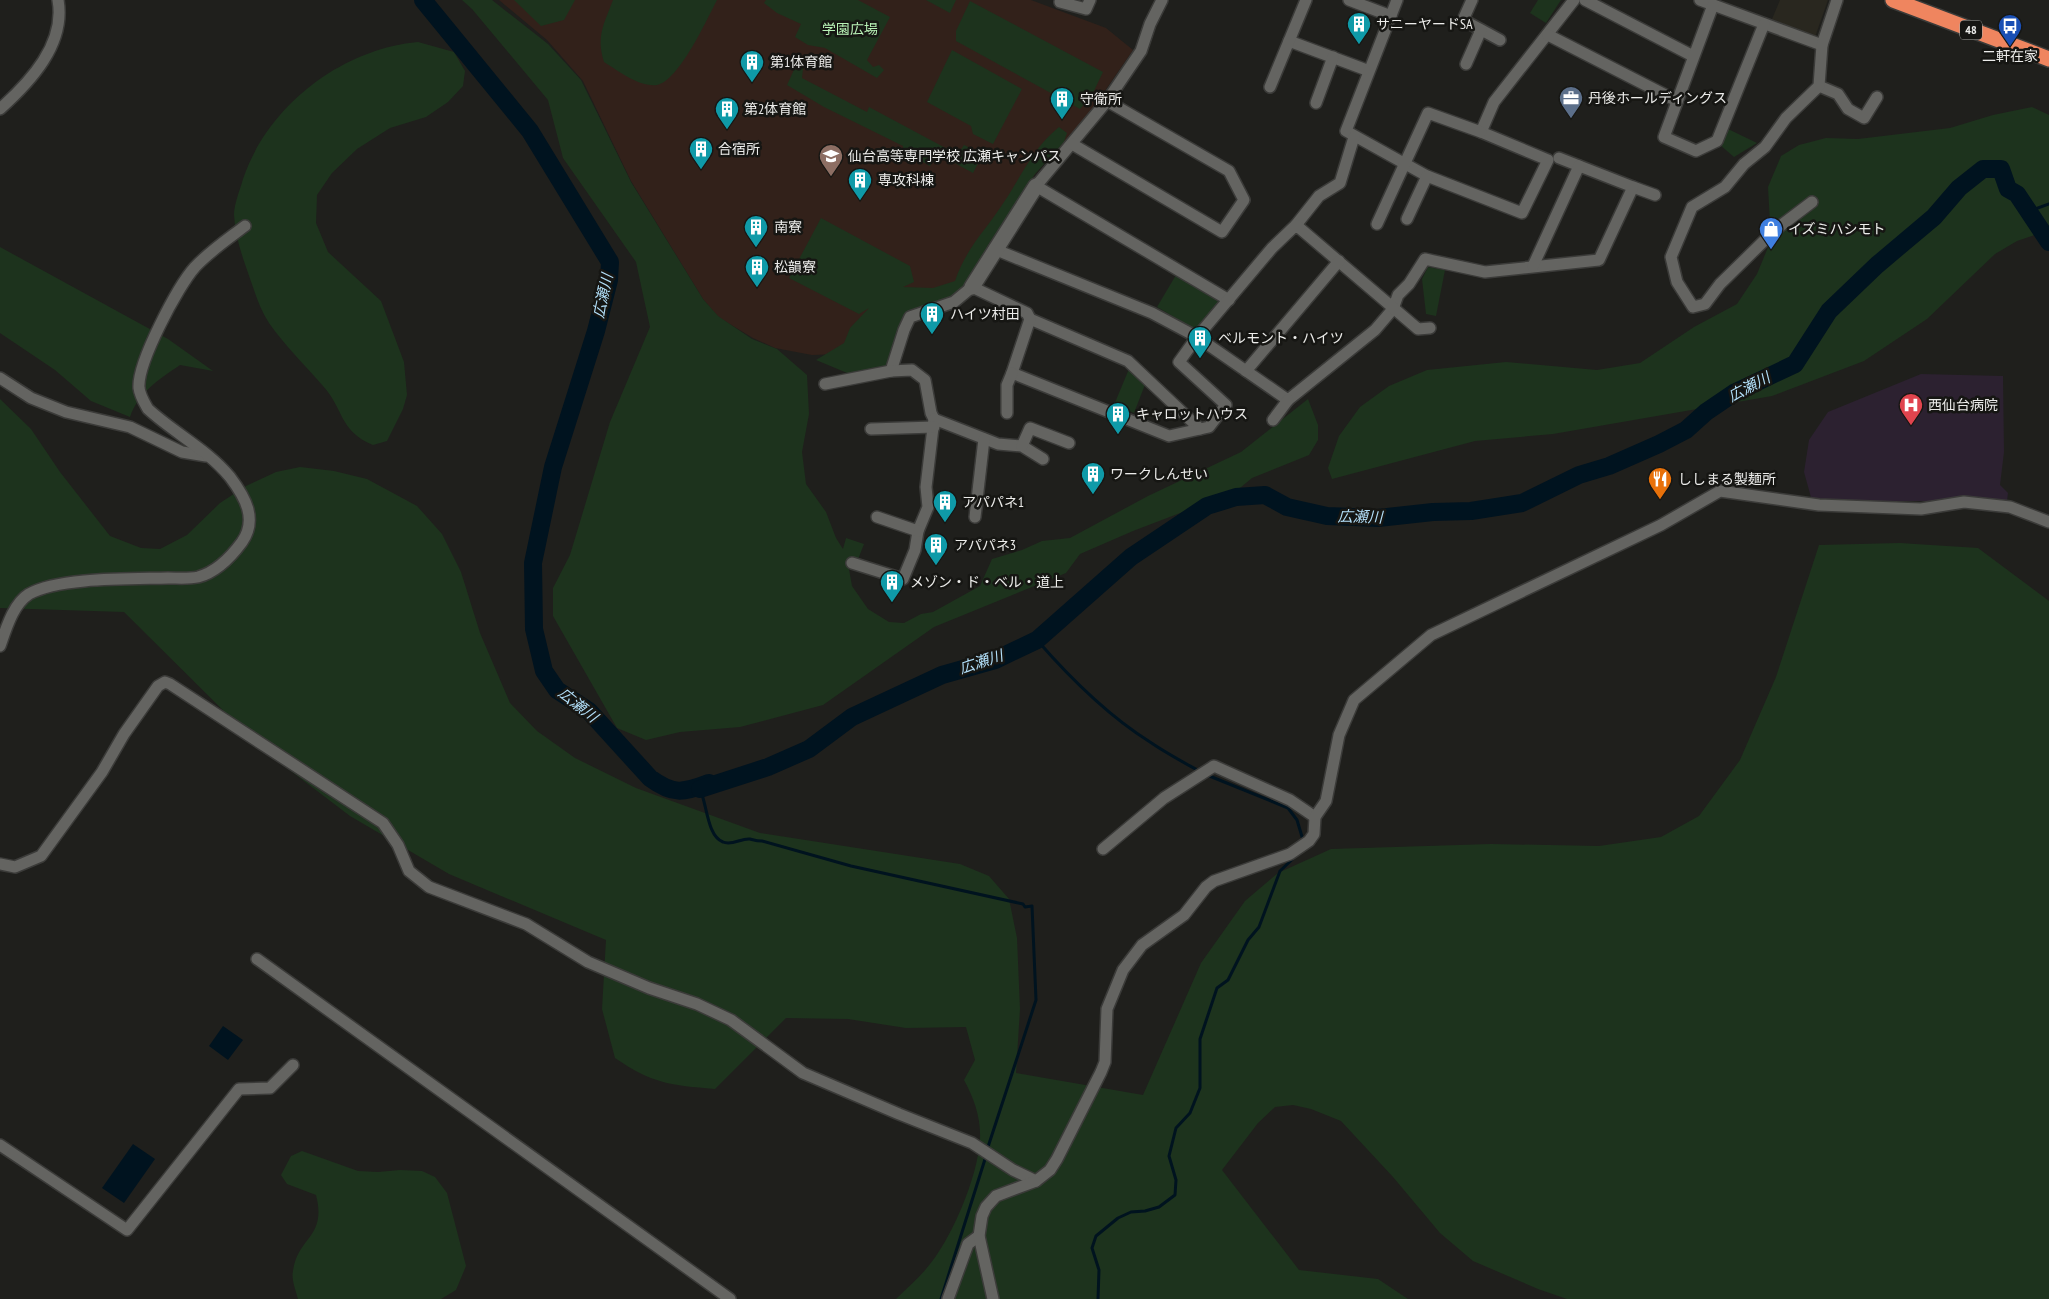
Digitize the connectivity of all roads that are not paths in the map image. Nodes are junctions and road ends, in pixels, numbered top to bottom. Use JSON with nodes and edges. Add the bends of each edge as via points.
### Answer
{"nodes":[{"id":1,"x":58,"y":0,"type":"edge"},
{"id":2,"x":1090,"y":0,"type":"edge"},
{"id":3,"x":1162,"y":0,"type":"edge"},
{"id":4,"x":1306,"y":0,"type":"edge"},
{"id":5,"x":1349,"y":0,"type":"edge"},
{"id":6,"x":1397,"y":0,"type":"edge"},
{"id":7,"x":1472,"y":0,"type":"edge"},
{"id":8,"x":1574,"y":0,"type":"edge"},
{"id":9,"x":1585,"y":0,"type":"edge"},
{"id":10,"x":1700,"y":0,"type":"edge"},
{"id":11,"x":1837,"y":0,"type":"edge"},
{"id":12,"x":1892,"y":0,"type":"edge"},
{"id":13,"x":1060,"y":2,"type":"dead end"},
{"id":14,"x":1363,"y":2,"type":"edge"},
{"id":15,"x":1713,"y":5,"type":"junction"},
{"id":16,"x":1391,"y":16,"type":"junction"},
{"id":17,"x":1764,"y":24,"type":"junction"},
{"id":18,"x":1481,"y":30,"type":"junction"},
{"id":19,"x":1548,"y":35,"type":"junction"},
{"id":20,"x":1500,"y":40,"type":"dead end"},
{"id":21,"x":1289,"y":41,"type":"junction"},
{"id":22,"x":1822,"y":45,"type":"junction"},
{"id":23,"x":1693,"y":56,"type":"junction"},
{"id":24,"x":1333,"y":57,"type":"junction"},
{"id":25,"x":2049,"y":59,"type":"edge"},
{"id":26,"x":1466,"y":64,"type":"dead end"},
{"id":27,"x":1364,"y":69,"type":"dead end"},
{"id":28,"x":1819,"y":86,"type":"junction"},
{"id":29,"x":1270,"y":87,"type":"dead end"},
{"id":30,"x":1877,"y":97,"type":"dead end"},
{"id":31,"x":1107,"y":101,"type":"junction"},
{"id":32,"x":1676,"y":101,"type":"junction"},
{"id":33,"x":1316,"y":103,"type":"dead end"},
{"id":34,"x":0,"y":109,"type":"edge"},
{"id":35,"x":1482,"y":132,"type":"junction"},
{"id":36,"x":1354,"y":137,"type":"junction"},
{"id":37,"x":1072,"y":144,"type":"junction"},
{"id":38,"x":1559,"y":158,"type":"dead end"},
{"id":39,"x":1406,"y":163,"type":"junction"},
{"id":40,"x":1579,"y":166,"type":"junction"},
{"id":41,"x":1427,"y":176,"type":"junction"},
{"id":42,"x":1036,"y":186,"type":"junction"},
{"id":43,"x":1633,"y":186,"type":"junction"},
{"id":44,"x":1654,"y":195,"type":"dead end"},
{"id":45,"x":1812,"y":202,"type":"dead end"},
{"id":46,"x":1408,"y":219,"type":"dead end"},
{"id":47,"x":1377,"y":224,"type":"dead end"},
{"id":48,"x":1296,"y":225,"type":"junction"},
{"id":49,"x":246,"y":226,"type":"dead end"},
{"id":50,"x":994,"y":249,"type":"junction"},
{"id":51,"x":1338,"y":261,"type":"junction"},
{"id":52,"x":1534,"y":266,"type":"junction"},
{"id":53,"x":972,"y":287,"type":"junction"},
{"id":54,"x":1229,"y":300,"type":"junction"},
{"id":55,"x":1393,"y":309,"type":"junction"},
{"id":56,"x":1030,"y":319,"type":"junction"},
{"id":57,"x":1430,"y":328,"type":"dead end"},
{"id":58,"x":1197,"y":337,"type":"junction"},
{"id":59,"x":891,"y":371,"type":"junction"},
{"id":60,"x":1246,"y":371,"type":"junction"},
{"id":61,"x":1012,"y":373,"type":"junction"},
{"id":62,"x":0,"y":378,"type":"edge"},
{"id":63,"x":825,"y":384,"type":"dead end"},
{"id":64,"x":1288,"y":400,"type":"junction"},
{"id":65,"x":1007,"y":413,"type":"dead end"},
{"id":66,"x":1273,"y":420,"type":"dead end"},
{"id":67,"x":934,"y":423,"type":"junction"},
{"id":68,"x":871,"y":429,"type":"dead end"},
{"id":69,"x":1200,"y":429,"type":"junction"},
{"id":70,"x":984,"y":439,"type":"junction"},
{"id":71,"x":1069,"y":443,"type":"dead end"},
{"id":72,"x":1022,"y":446,"type":"junction"},
{"id":73,"x":207,"y":456,"type":"junction"},
{"id":74,"x":1042,"y":459,"type":"dead end"},
{"id":75,"x":877,"y":517,"type":"dead end"},
{"id":76,"x":975,"y":517,"type":"dead end"},
{"id":77,"x":2049,"y":522,"type":"edge"},
{"id":78,"x":918,"y":531,"type":"junction"},
{"id":79,"x":852,"y":563,"type":"dead end"},
{"id":80,"x":0,"y":646,"type":"edge"},
{"id":81,"x":1314,"y":818,"type":"junction"},
{"id":82,"x":1103,"y":849,"type":"dead end"},
{"id":83,"x":0,"y":864,"type":"edge"},
{"id":84,"x":15,"y":867,"type":"junction"},
{"id":85,"x":0,"y":874,"type":"edge"},
{"id":86,"x":257,"y":959,"type":"dead end"},
{"id":87,"x":294,"y":1065,"type":"dead end"},
{"id":88,"x":0,"y":1145,"type":"edge"},
{"id":89,"x":1036,"y":1181,"type":"junction"},
{"id":90,"x":979,"y":1236,"type":"junction"},
{"id":91,"x":730,"y":1299,"type":"edge"},
{"id":92,"x":948,"y":1299,"type":"edge"},
{"id":93,"x":993,"y":1299,"type":"edge"}],
"edges":[{"from":1,"to":34,"type":"street","via":[[57,29],[46,55],[21,90]]},
{"from":2,"to":13,"type":"street","via":[[1086,9]]},
{"from":3,"to":31,"type":"street","via":[[1141,51]]},
{"from":4,"to":21,"type":"street"},
{"from":5,"to":14,"type":"street"},
{"from":6,"to":16,"type":"street"},
{"from":7,"to":18,"type":"street","via":[[1463,20]]},
{"from":8,"to":19,"type":"street"},
{"from":9,"to":23,"type":"street"},
{"from":10,"to":15,"type":"street"},
{"from":11,"to":22,"type":"street"},
{"from":12,"to":25,"type":"highway","number":"48"},
{"from":14,"to":16,"type":"street"},
{"from":15,"to":17,"type":"street"},
{"from":15,"to":23,"type":"street"},
{"from":16,"to":36,"type":"street","via":[[1346,131]]},
{"from":17,"to":22,"type":"street"},
{"from":17,"to":32,"type":"street","via":[[1717,141],[1696,151],[1664,137]]},
{"from":18,"to":20,"type":"street"},
{"from":18,"to":26,"type":"street"},
{"from":19,"to":32,"type":"street"},
{"from":19,"to":35,"type":"street","via":[[1494,102]]},
{"from":21,"to":24,"type":"street"},
{"from":21,"to":29,"type":"street"},
{"from":22,"to":28,"type":"street"},
{"from":23,"to":32,"type":"street"},
{"from":24,"to":27,"type":"street"},
{"from":24,"to":33,"type":"street"},
{"from":28,"to":30,"type":"street","via":[[1838,94],[1848,109],[1864,118]]},
{"from":28,"to":45,"type":"street","via":[[1725,187],[1692,207],[1671,257],[1677,282],[1693,307],[1704,304],[1775,230]]},
{"from":31,"to":37,"type":"street"},
{"from":31,"to":37,"type":"street","via":[[1229,170],[1244,200],[1222,232]]},
{"from":35,"to":39,"type":"street","via":[[1428,112]]},
{"from":35,"to":41,"type":"street","via":[[1548,160],[1522,213]]},
{"from":36,"to":39,"type":"street"},
{"from":36,"to":48,"type":"street","via":[[1340,184],[1319,196]]},
{"from":37,"to":42,"type":"street"},
{"from":38,"to":40,"type":"street"},
{"from":39,"to":41,"type":"street"},
{"from":39,"to":47,"type":"street"},
{"from":40,"to":43,"type":"street"},
{"from":40,"to":52,"type":"street"},
{"from":41,"to":46,"type":"street"},
{"from":42,"to":50,"type":"street"},
{"from":42,"to":54,"type":"street"},
{"from":43,"to":44,"type":"street"},
{"from":43,"to":52,"type":"street","via":[[1599,260]]},
{"from":48,"to":51,"type":"street"},
{"from":48,"to":54,"type":"street","via":[[1272,248]]},
{"from":49,"to":73,"type":"street","via":[[214,249],[183,283],[158,330],[140,374],[139,388],[148,409]]},
{"from":50,"to":53,"type":"street"},
{"from":50,"to":58,"type":"street","via":[[1152,313]]},
{"from":51,"to":55,"type":"street"},
{"from":51,"to":60,"type":"street"},
{"from":52,"to":55,"type":"street","via":[[1484,272],[1425,259],[1398,295]]},
{"from":53,"to":56,"type":"street","via":[[1027,312]]},
{"from":53,"to":59,"type":"street","via":[[954,302],[910,317]]},
{"from":54,"to":58,"type":"street"},
{"from":55,"to":57,"type":"street","via":[[1418,329]]},
{"from":55,"to":64,"type":"street","via":[[1361,343]]},
{"from":56,"to":61,"type":"street"},
{"from":56,"to":69,"type":"street","via":[[1128,361]]},
{"from":58,"to":60,"type":"street"},
{"from":58,"to":69,"type":"street","via":[[1179,362],[1226,405],[1209,427]]},
{"from":59,"to":63,"type":"street"},
{"from":59,"to":67,"type":"street","via":[[912,370],[925,380]]},
{"from":60,"to":64,"type":"street"},
{"from":61,"to":65,"type":"street","via":[[1007,385]]},
{"from":61,"to":69,"type":"street","via":[[1169,436]]},
{"from":62,"to":73,"type":"street","via":[[31,398],[66,412],[130,427],[182,452]]},
{"from":64,"to":66,"type":"street"},
{"from":67,"to":68,"type":"street"},
{"from":67,"to":70,"type":"street"},
{"from":67,"to":78,"type":"street","via":[[926,487],[928,507]]},
{"from":70,"to":72,"type":"street"},
{"from":70,"to":76,"type":"street"},
{"from":71,"to":72,"type":"street","via":[[1030,428]]},
{"from":72,"to":74,"type":"street"},
{"from":73,"to":80,"type":"street","via":[[237,486],[250,514],[247,531],[228,558],[212,571],[190,578],[64,584],[38,590],[17,606]]},
{"from":75,"to":78,"type":"street"},
{"from":77,"to":81,"type":"street","via":[[2010,507],[1964,502],[1921,509],[1819,505],[1720,491],[1661,525],[1431,635],[1354,700],[1339,736],[1326,801]]},
{"from":78,"to":79,"type":"street","via":[[915,550],[903,579]]},
{"from":81,"to":82,"type":"street","via":[[1290,800],[1214,766],[1164,798]]},
{"from":81,"to":89,"type":"street","via":[[1314,834],[1304,846],[1275,860],[1214,881],[1184,915],[1134,953],[1123,970],[1107,1009],[1105,1062],[1097,1084],[1057,1159],[1050,1170]]},
{"from":83,"to":84,"type":"street"},
{"from":84,"to":85,"type":"street"},
{"from":84,"to":89,"type":"street","via":[[41,856],[102,772],[158,686],[165,682],[383,823],[398,845],[409,871],[429,887],[526,924],[588,962],[731,1020],[803,1073],[972,1143]]},
{"from":86,"to":91,"type":"street"},
{"from":87,"to":88,"type":"street","via":[[270,1088],[238,1089],[127,1230]]},
{"from":89,"to":90,"type":"street","via":[[991,1200],[982,1216]]},
{"from":90,"to":92,"type":"street","via":[[968,1244]]},
{"from":90,"to":93,"type":"street"}]}
